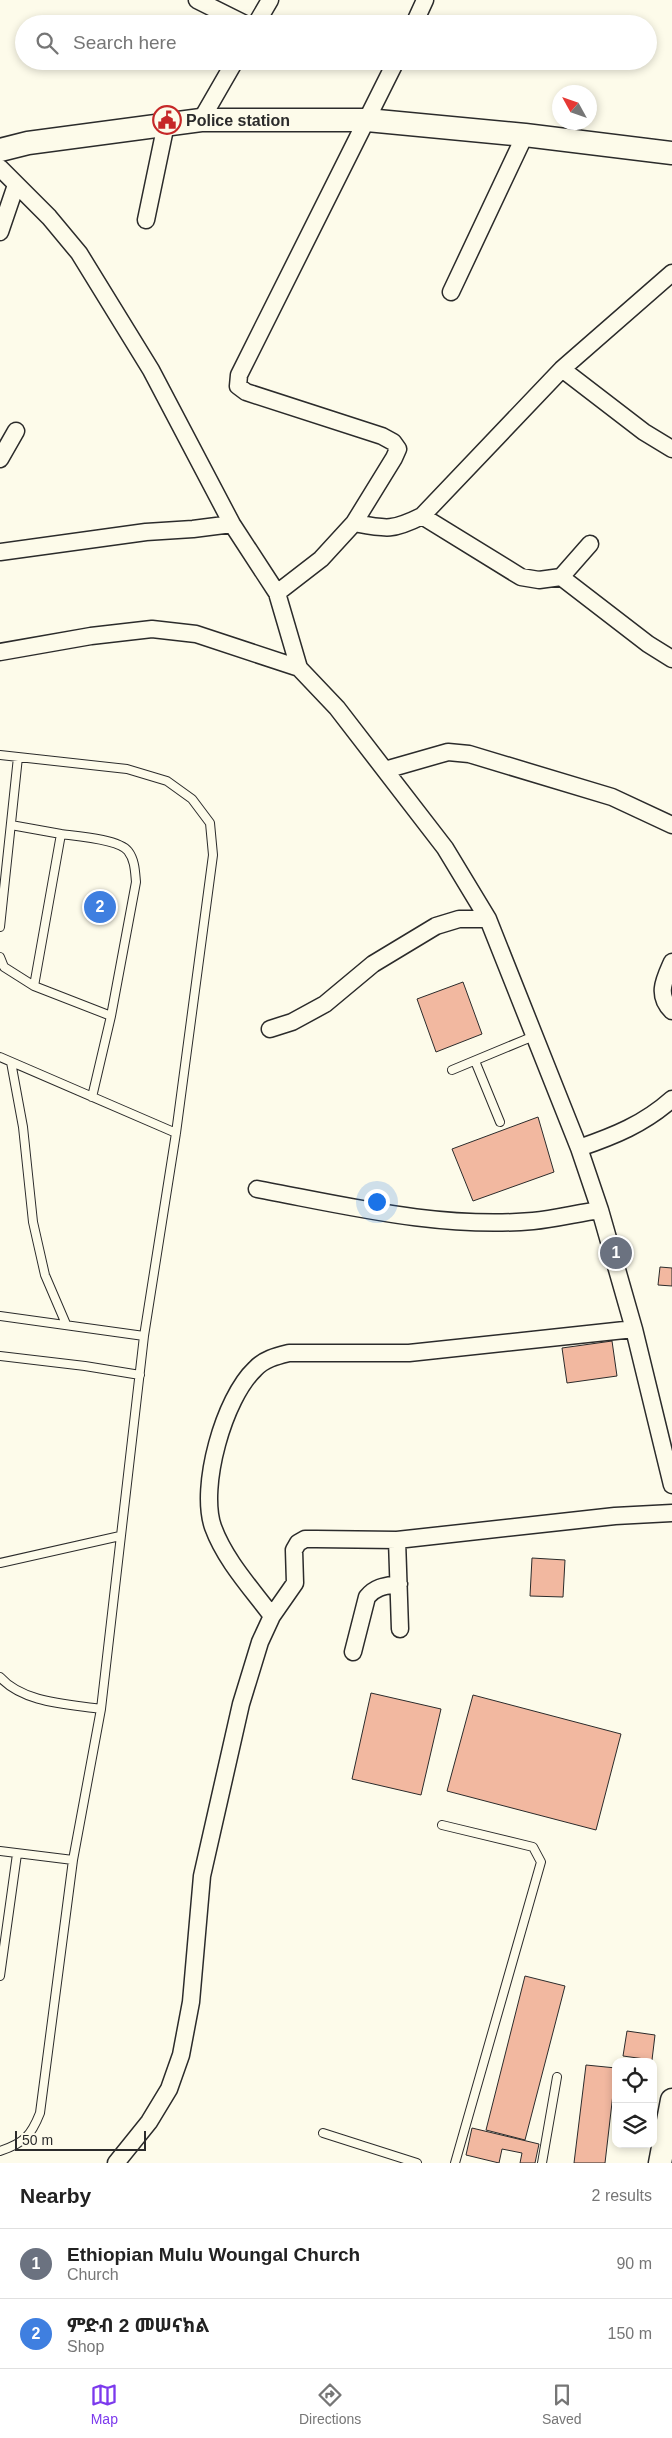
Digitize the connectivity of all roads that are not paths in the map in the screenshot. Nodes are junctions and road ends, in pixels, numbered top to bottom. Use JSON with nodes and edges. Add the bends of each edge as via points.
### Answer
{"nodes":[{"id":1,"x":197,"y":0,"type":"edge"},
{"id":2,"x":270,"y":0,"type":"edge"},
{"id":3,"x":425,"y":0,"type":"edge"},
{"id":4,"x":227,"y":15,"type":"edge"},
{"id":5,"x":261,"y":15,"type":"edge"},
{"id":6,"x":418,"y":15,"type":"edge"},
{"id":7,"x":230,"y":70,"type":"edge"},
{"id":8,"x":392,"y":70,"type":"edge"},
{"id":9,"x":201,"y":120,"type":"junction"},
{"id":10,"x":367,"y":120,"type":"junction"},
{"id":11,"x":166,"y":124,"type":"junction"},
{"id":12,"x":525,"y":135,"type":"junction"},
{"id":13,"x":0,"y":150,"type":"edge"},
{"id":14,"x":672,"y":153,"type":"edge"},
{"id":15,"x":0,"y":168,"type":"edge"},
{"id":16,"x":16,"y":184,"type":"junction"},
{"id":17,"x":146,"y":220,"type":"dead end"},
{"id":18,"x":0,"y":232,"type":"edge"},
{"id":19,"x":672,"y":273,"type":"edge"},
{"id":20,"x":451,"y":292,"type":"dead end"},
{"id":21,"x":562,"y":369,"type":"junction"},
{"id":22,"x":16,"y":431,"type":"dead end"},
{"id":23,"x":672,"y":449,"type":"edge"},
{"id":24,"x":0,"y":459,"type":"edge"},
{"id":25,"x":422,"y":516,"type":"junction"},
{"id":26,"x":354,"y":522,"type":"junction"},
{"id":27,"x":232,"y":524,"type":"junction"},
{"id":28,"x":590,"y":544,"type":"dead end"},
{"id":29,"x":0,"y":552,"type":"edge"},
{"id":30,"x":561,"y":577,"type":"junction"},
{"id":31,"x":277,"y":593,"type":"junction"},
{"id":32,"x":0,"y":652,"type":"edge"},
{"id":33,"x":672,"y":659,"type":"edge"},
{"id":34,"x":299,"y":668,"type":"junction"},
{"id":35,"x":0,"y":755,"type":"edge"},
{"id":36,"x":18,"y":757,"type":"junction"},
{"id":37,"x":385,"y":770,"type":"junction"},
{"id":38,"x":12,"y":824,"type":"junction"},
{"id":39,"x":672,"y":825,"type":"edge"},
{"id":40,"x":61,"y":834,"type":"junction"},
{"id":41,"x":488,"y":919,"type":"junction"},
{"id":42,"x":0,"y":927,"type":"edge"},
{"id":43,"x":0,"y":957,"type":"edge"},
{"id":44,"x":672,"y":962,"type":"edge"},
{"id":45,"x":34,"y":986,"type":"junction"},
{"id":46,"x":672,"y":1011,"type":"edge"},
{"id":47,"x":111,"y":1016,"type":"junction"},
{"id":48,"x":270,"y":1029,"type":"dead end"},
{"id":49,"x":534,"y":1036,"type":"junction"},
{"id":50,"x":0,"y":1057,"type":"edge"},
{"id":51,"x":474,"y":1061,"type":"junction"},
{"id":52,"x":11,"y":1062,"type":"junction"},
{"id":53,"x":452,"y":1070,"type":"dead end"},
{"id":54,"x":92,"y":1097,"type":"junction"},
{"id":55,"x":672,"y":1099,"type":"edge"},
{"id":56,"x":500,"y":1122,"type":"dead end"},
{"id":57,"x":176,"y":1134,"type":"junction"},
{"id":58,"x":579,"y":1148,"type":"junction"},
{"id":59,"x":257,"y":1189,"type":"dead end"},
{"id":60,"x":600,"y":1210,"type":"junction"},
{"id":61,"x":0,"y":1316,"type":"edge"},
{"id":62,"x":66,"y":1324,"type":"junction"},
{"id":63,"x":634,"y":1329,"type":"junction"},
{"id":64,"x":144,"y":1336,"type":"junction"},
{"id":65,"x":0,"y":1356,"type":"edge"},
{"id":66,"x":140,"y":1375,"type":"junction"},
{"id":67,"x":672,"y":1485,"type":"edge"},
{"id":68,"x":672,"y":1513,"type":"edge"},
{"id":69,"x":120,"y":1536,"type":"junction"},
{"id":70,"x":397,"y":1540,"type":"junction"},
{"id":71,"x":0,"y":1563,"type":"edge"},
{"id":72,"x":398,"y":1584,"type":"junction"},
{"id":73,"x":272,"y":1616,"type":"junction"},
{"id":74,"x":400,"y":1629,"type":"dead end"},
{"id":75,"x":353,"y":1652,"type":"dead end"},
{"id":76,"x":0,"y":1677,"type":"edge"},
{"id":77,"x":101,"y":1709,"type":"junction"},
{"id":78,"x":442,"y":1825,"type":"dead end"},
{"id":79,"x":0,"y":1852,"type":"edge"},
{"id":80,"x":17,"y":1854,"type":"junction"},
{"id":81,"x":72,"y":1860,"type":"junction"},
{"id":82,"x":0,"y":1976,"type":"edge"},
{"id":83,"x":557,"y":2077,"type":"dead end"},
{"id":84,"x":672,"y":2100,"type":"edge"},
{"id":85,"x":323,"y":2133,"type":"dead end"},
{"id":86,"x":0,"y":2151,"type":"edge"},
{"id":87,"x":116,"y":2163,"type":"edge"},
{"id":88,"x":418,"y":2163,"type":"edge"},
{"id":89,"x":455,"y":2163,"type":"edge"},
{"id":90,"x":542,"y":2163,"type":"edge"},
{"id":91,"x":660,"y":2163,"type":"edge"}],
"edges":[{"from":1,"to":4,"type":"street"},
{"from":2,"to":5,"type":"street"},
{"from":3,"to":6,"type":"street"},
{"from":7,"to":9,"type":"street"},
{"from":8,"to":10,"type":"street"},
{"from":9,"to":10,"type":"street"},
{"from":9,"to":11,"type":"street"},
{"from":10,"to":12,"type":"street"},
{"from":10,"to":26,"type":"street","via":[[239,374],[238,386],[246,392],[393,442],[398,449],[394,458]]},
{"from":11,"to":13,"type":"street","via":[[28,143]]},
{"from":11,"to":17,"type":"street"},
{"from":12,"to":14,"type":"street"},
{"from":12,"to":20,"type":"street"},
{"from":15,"to":16,"type":"street"},
{"from":16,"to":18,"type":"street"},
{"from":16,"to":27,"type":"street","via":[[78,253],[151,370]]},
{"from":19,"to":21,"type":"street"},
{"from":21,"to":23,"type":"street","via":[[644,432]]},
{"from":21,"to":25,"type":"street"},
{"from":22,"to":24,"type":"street"},
{"from":25,"to":26,"type":"street","via":[[400,527],[383,529]]},
{"from":25,"to":30,"type":"street","via":[[521,577],[539,580]]},
{"from":26,"to":31,"type":"street","via":[[321,559]]},
{"from":27,"to":29,"type":"street"},
{"from":27,"to":31,"type":"street"},
{"from":28,"to":30,"type":"street"},
{"from":30,"to":33,"type":"street"},
{"from":31,"to":34,"type":"street"},
{"from":32,"to":34,"type":"street","via":[[91,636],[152,630],[196,634]]},
{"from":34,"to":37,"type":"street","via":[[337,708]]},
{"from":35,"to":36,"type":"lane"},
{"from":36,"to":38,"type":"lane"},
{"from":36,"to":57,"type":"lane","via":[[127,769],[167,781],[192,799],[210,823],[212,855]]},
{"from":37,"to":39,"type":"street","via":[[448,752],[469,754],[612,797]]},
{"from":37,"to":41,"type":"street","via":[[445,848]]},
{"from":38,"to":40,"type":"lane"},
{"from":38,"to":42,"type":"lane"},
{"from":40,"to":45,"type":"lane"},
{"from":40,"to":47,"type":"lane","via":[[113,843],[128,850],[133,861],[136,882]]},
{"from":41,"to":48,"type":"street","via":[[459,919],[436,926],[373,964],[325,1004],[292,1022]]},
{"from":41,"to":49,"type":"street"},
{"from":43,"to":45,"type":"lane","via":[[4,967]]},
{"from":44,"to":46,"type":"street","via":[[662,989],[663,1000]]},
{"from":45,"to":47,"type":"lane"},
{"from":47,"to":54,"type":"lane"},
{"from":49,"to":51,"type":"lane"},
{"from":49,"to":58,"type":"street"},
{"from":50,"to":52,"type":"lane"},
{"from":51,"to":53,"type":"lane"},
{"from":51,"to":56,"type":"lane"},
{"from":52,"to":54,"type":"lane"},
{"from":52,"to":62,"type":"lane","via":[[23,1128],[33,1222],[45,1275]]},
{"from":54,"to":57,"type":"lane"},
{"from":55,"to":58,"type":"street","via":[[638,1124]]},
{"from":57,"to":64,"type":"lane"},
{"from":58,"to":60,"type":"street"},
{"from":59,"to":60,"type":"street","via":[[455,1222],[533,1221]]},
{"from":60,"to":63,"type":"street"},
{"from":61,"to":62,"type":"lane"},
{"from":62,"to":64,"type":"lane"},
{"from":63,"to":67,"type":"street"},
{"from":63,"to":73,"type":"street","via":[[409,1353],[289,1353],[270,1358],[255,1369],[238,1391],[224,1423],[208,1501],[213,1526],[227,1555]]},
{"from":64,"to":66,"type":"lane"},
{"from":65,"to":66,"type":"lane"},
{"from":66,"to":69,"type":"lane"},
{"from":68,"to":70,"type":"street","via":[[615,1516]]},
{"from":69,"to":71,"type":"lane"},
{"from":69,"to":77,"type":"lane"},
{"from":70,"to":72,"type":"street"},
{"from":70,"to":73,"type":"street","via":[[310,1539],[298,1543],[294,1550],[295,1583]]},
{"from":72,"to":74,"type":"street"},
{"from":72,"to":75,"type":"street","via":[[372,1590],[367,1597]]},
{"from":73,"to":87,"type":"street","via":[[260,1642],[242,1704],[202,1876],[191,2002],[181,2055],[169,2089],[154,2114]]},
{"from":76,"to":77,"type":"lane","via":[[8,1686],[34,1697]]},
{"from":77,"to":81,"type":"lane"},
{"from":78,"to":89,"type":"lane","via":[[533,1847],[541,1862]]},
{"from":79,"to":80,"type":"lane"},
{"from":80,"to":81,"type":"lane"},
{"from":80,"to":82,"type":"lane"},
{"from":81,"to":86,"type":"lane","via":[[40,2113],[33,2130],[23,2142]]},
{"from":83,"to":90,"type":"lane"},
{"from":84,"to":91,"type":"street"},
{"from":85,"to":88,"type":"lane"}]}
